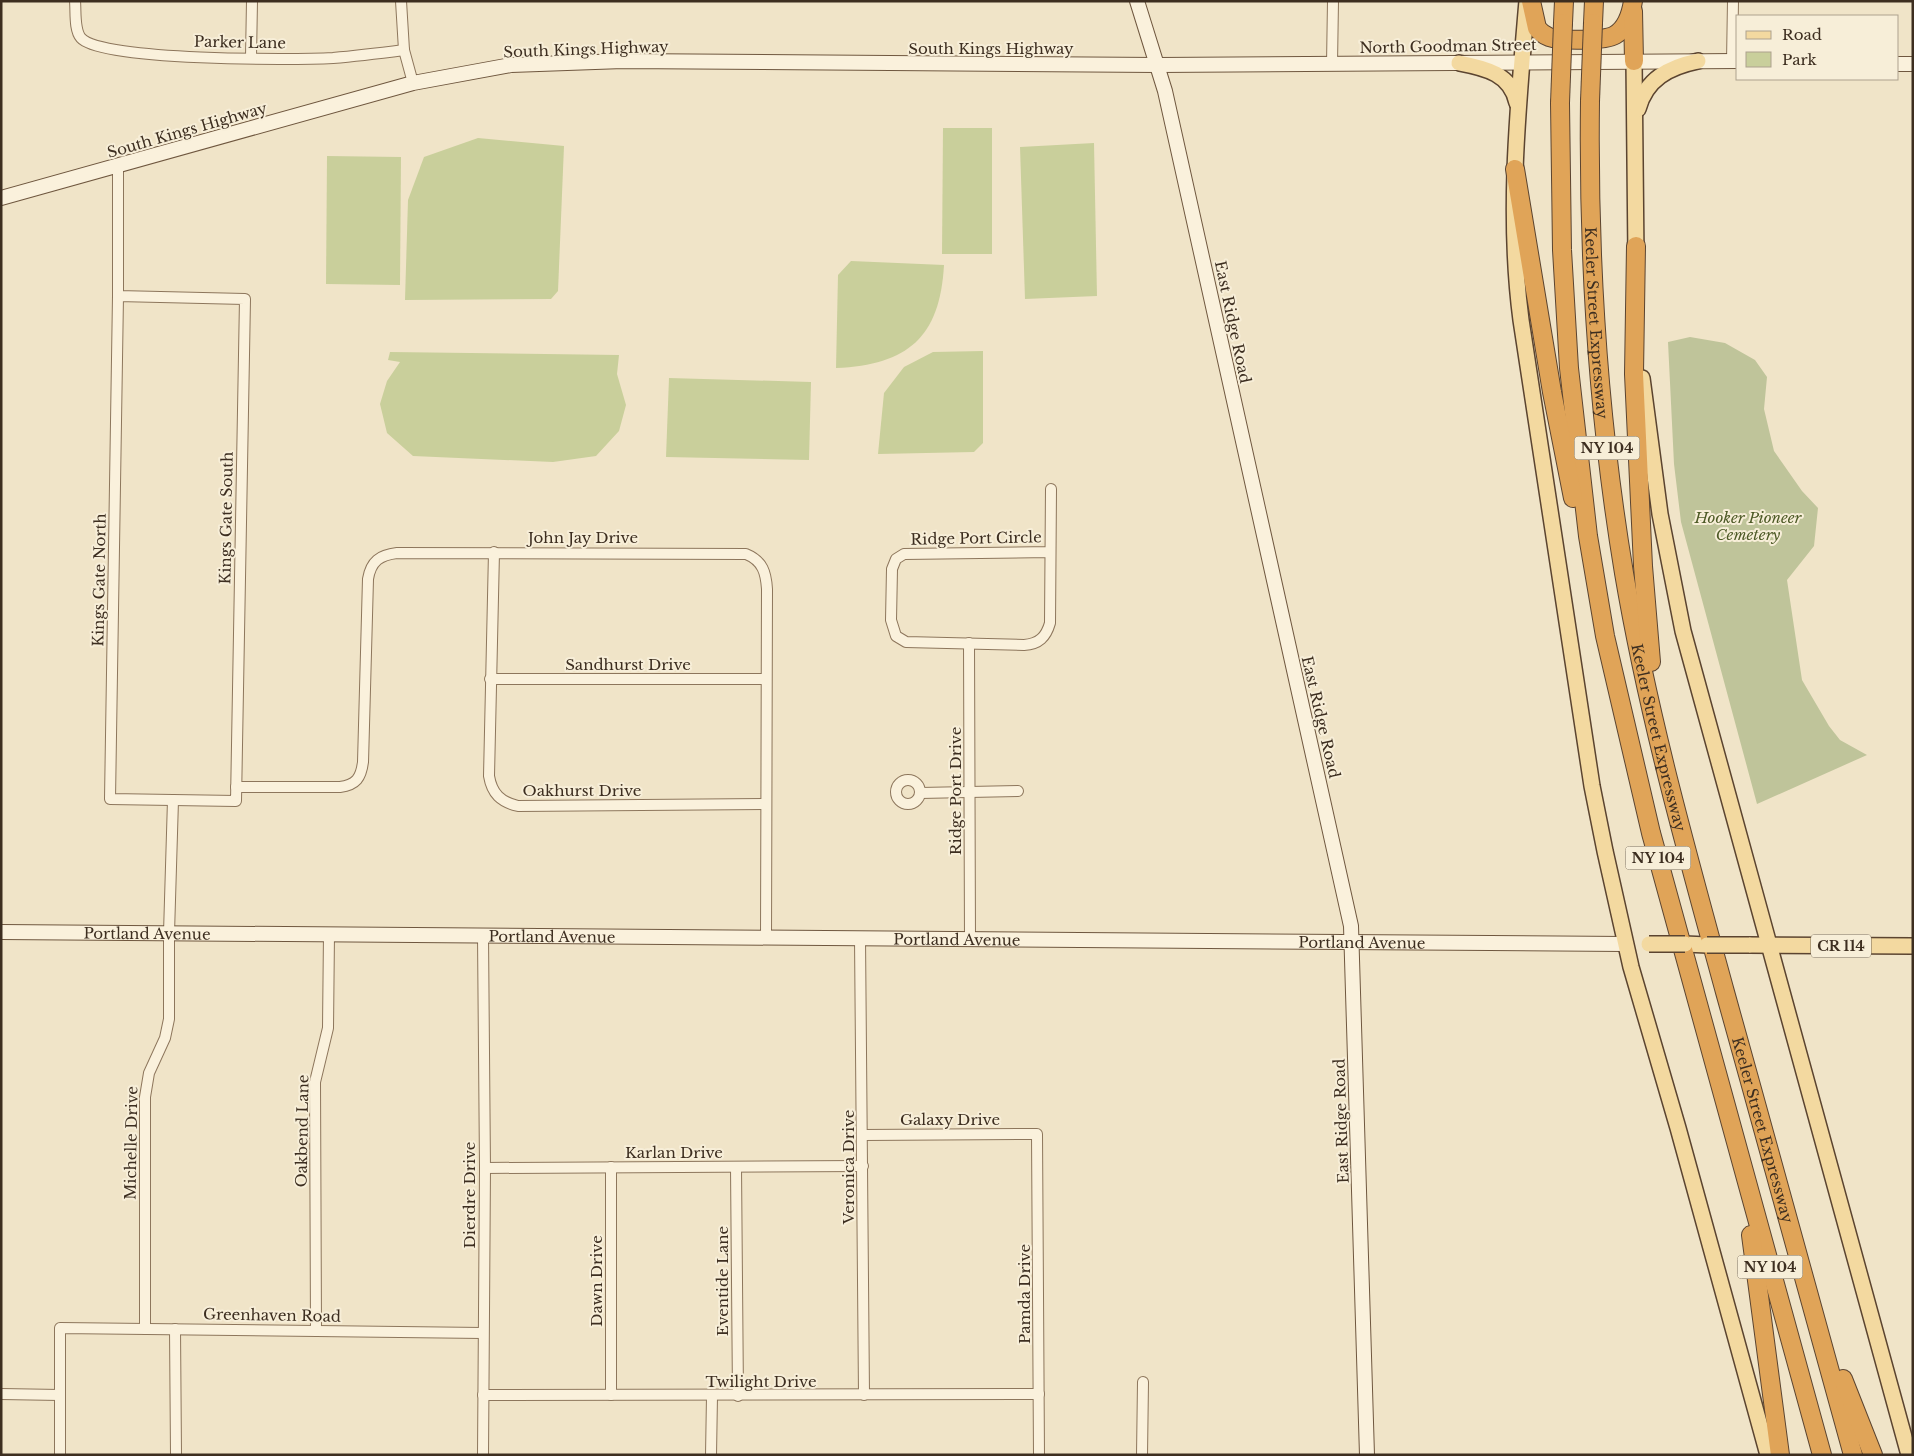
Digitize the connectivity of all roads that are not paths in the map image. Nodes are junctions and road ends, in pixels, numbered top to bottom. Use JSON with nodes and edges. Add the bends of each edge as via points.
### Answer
{"nodes":[{"id":1,"x":75,"y":1,"type":"edge"},
{"id":2,"x":252,"y":1,"type":"edge"},
{"id":3,"x":401,"y":1,"type":"edge"},
{"id":4,"x":1137,"y":1,"type":"edge"},
{"id":5,"x":1333,"y":1,"type":"edge"},
{"id":6,"x":1527,"y":1,"type":"edge"},
{"id":7,"x":1531,"y":1,"type":"edge"},
{"id":8,"x":1564,"y":1,"type":"edge"},
{"id":9,"x":1594,"y":1,"type":"edge"},
{"id":10,"x":1633,"y":1,"type":"edge"},
{"id":11,"x":1733,"y":1,"type":"edge"},
{"id":12,"x":404,"y":50,"type":"junction"},
{"id":13,"x":251,"y":58,"type":"junction"},
{"id":14,"x":1634,"y":61,"type":"junction"},
{"id":15,"x":1698,"y":61,"type":"junction"},
{"id":16,"x":1735,"y":61,"type":"edge"},
{"id":17,"x":1522,"y":62,"type":"junction"},
{"id":18,"x":1460,"y":63,"type":"junction"},
{"id":19,"x":1332,"y":64,"type":"junction"},
{"id":20,"x":1899,"y":64,"type":"edge"},
{"id":21,"x":1913,"y":64,"type":"edge"},
{"id":22,"x":1158,"y":65,"type":"junction"},
{"id":23,"x":413,"y":83,"type":"junction"},
{"id":24,"x":1518,"y":115,"type":"junction"},
{"id":25,"x":1634,"y":125,"type":"junction"},
{"id":26,"x":118,"y":166,"type":"junction"},
{"id":27,"x":1515,"y":169,"type":"junction"},
{"id":28,"x":1,"y":198,"type":"edge"},
{"id":29,"x":1636,"y":246,"type":"junction"},
{"id":30,"x":118,"y":296,"type":"junction"},
{"id":31,"x":1051,"y":489,"type":"dead end"},
{"id":32,"x":494,"y":552,"type":"junction"},
{"id":33,"x":1050,"y":552,"type":"junction"},
{"id":34,"x":1605,"y":636,"type":"junction"},
{"id":35,"x":969,"y":643,"type":"junction"},
{"id":36,"x":766,"y":679,"type":"junction"},
{"id":37,"x":490,"y":680,"type":"junction"},
{"id":38,"x":236,"y":787,"type":"junction"},
{"id":39,"x":1670,"y":788,"type":"junction"},
{"id":40,"x":1018,"y":791,"type":"dead end"},
{"id":41,"x":970,"y":792,"type":"junction"},
{"id":42,"x":920,"y":793,"type":"dead end"},
{"id":43,"x":172,"y":800,"type":"junction"},
{"id":44,"x":766,"y":804,"type":"junction"},
{"id":45,"x":1,"y":932,"type":"edge"},
{"id":46,"x":169,"y":933,"type":"junction"},
{"id":47,"x":329,"y":934,"type":"junction"},
{"id":48,"x":483,"y":936,"type":"junction"},
{"id":49,"x":766,"y":938,"type":"junction"},
{"id":50,"x":860,"y":938,"type":"junction"},
{"id":51,"x":970,"y":939,"type":"junction"},
{"id":52,"x":1352,"y":942,"type":"junction"},
{"id":53,"x":1625,"y":944,"type":"junction"},
{"id":54,"x":1769,"y":945,"type":"junction"},
{"id":55,"x":1913,"y":946,"type":"edge"},
{"id":56,"x":1718,"y":1078,"type":"junction"},
{"id":57,"x":1038,"y":1134,"type":"joint"},
{"id":58,"x":863,"y":1135,"type":"junction"},
{"id":59,"x":863,"y":1166,"type":"junction"},
{"id":60,"x":611,"y":1167,"type":"junction"},
{"id":61,"x":736,"y":1167,"type":"junction"},
{"id":62,"x":485,"y":1168,"type":"junction"},
{"id":63,"x":1777,"y":1178,"type":"junction"},
{"id":64,"x":145,"y":1329,"type":"junction"},
{"id":65,"x":175,"y":1329,"type":"junction"},
{"id":66,"x":316,"y":1330,"type":"junction"},
{"id":67,"x":483,"y":1332,"type":"junction"},
{"id":68,"x":1143,"y":1382,"type":"dead end"},
{"id":69,"x":1,"y":1394,"type":"edge"},
{"id":70,"x":483,"y":1394,"type":"junction"},
{"id":71,"x":1039,"y":1394,"type":"junction"},
{"id":72,"x":60,"y":1395,"type":"junction"},
{"id":73,"x":864,"y":1395,"type":"junction"},
{"id":74,"x":611,"y":1396,"type":"junction"},
{"id":75,"x":712,"y":1396,"type":"junction"},
{"id":76,"x":738,"y":1396,"type":"junction"},
{"id":77,"x":60,"y":1455,"type":"edge"},
{"id":78,"x":176,"y":1455,"type":"edge"},
{"id":79,"x":483,"y":1455,"type":"edge"},
{"id":80,"x":711,"y":1455,"type":"edge"},
{"id":81,"x":1039,"y":1455,"type":"edge"},
{"id":82,"x":1142,"y":1455,"type":"edge"},
{"id":83,"x":1367,"y":1455,"type":"edge"},
{"id":84,"x":1768,"y":1455,"type":"edge"},
{"id":85,"x":1780,"y":1455,"type":"edge"},
{"id":86,"x":1822,"y":1455,"type":"edge"},
{"id":87,"x":1853,"y":1455,"type":"edge"},
{"id":88,"x":1873,"y":1455,"type":"edge"},
{"id":89,"x":1909,"y":1455,"type":"edge"}],
"edges":[{"from":1,"to":13,"type":"street","name":"Parker Lane","via":[[78,32],[88,43],[151,55]]},
{"from":2,"to":13,"type":"street"},
{"from":3,"to":12,"type":"street"},
{"from":4,"to":22,"type":"main road","name":"East Ridge Road"},
{"from":5,"to":19,"type":"street"},
{"from":6,"to":17,"type":"main road"},
{"from":7,"to":10,"type":"highway","via":[[1537,28],[1558,39],[1601,39],[1614,35],[1627,21]]},
{"from":8,"to":34,"type":"highway","name":"Keeler Street Expressway","number":"NY 104","bridge":true,"via":[[1560,103],[1562,250],[1569,368],[1588,536]]},
{"from":9,"to":39,"type":"highway","name":"Keeler Street Expressway","number":"NY 104","bridge":true,"via":[[1590,190],[1593,282],[1607,450],[1630,608]]},
{"from":10,"to":14,"type":"highway"},
{"from":11,"to":16,"type":"street"},
{"from":12,"to":13,"type":"street","name":"Parker Lane","via":[[332,58]]},
{"from":12,"to":23,"type":"street"},
{"from":14,"to":15,"type":"main road","name":"North Goodman Street"},
{"from":14,"to":17,"type":"main road","name":"North Goodman Street"},
{"from":14,"to":25,"type":"main road"},
{"from":15,"to":16,"type":"main road","name":"North Goodman Street"},
{"from":15,"to":25,"type":"main road","via":[[1668,71],[1649,84],[1640,101]]},
{"from":17,"to":18,"type":"main road","name":"North Goodman Street"},
{"from":17,"to":24,"type":"main road"},
{"from":18,"to":19,"type":"main road","name":"North Goodman Street"},
{"from":18,"to":24,"type":"main road","via":[[1489,71],[1507,81],[1514,92]]},
{"from":19,"to":22,"type":"main road","name":"North Goodman Street"},
{"from":20,"to":21,"type":"main road"},
{"from":22,"to":23,"type":"main road","name":"South Kings Highway","via":[[575,62],[511,66]]},
{"from":22,"to":52,"type":"main road","name":"East Ridge Road"},
{"from":23,"to":26,"type":"main road","name":"South Kings Highway"},
{"from":24,"to":27,"type":"main road"},
{"from":25,"to":29,"type":"main road"},
{"from":26,"to":28,"type":"main road","name":"South Kings Highway"},
{"from":26,"to":30,"type":"street","name":"Kings Gate North"},
{"from":27,"to":34,"type":"highway","via":[[1565,461]]},
{"from":27,"to":53,"type":"main road","via":[[1514,236],[1521,320],[1595,802]]},
{"from":29,"to":39,"type":"highway","via":[[1633,356],[1644,578],[1655,696]]},
{"from":29,"to":54,"type":"main road","via":[[1643,390],[1667,556],[1692,662]]},
{"from":30,"to":38,"type":"street","name":"Kings Gate South","via":[[245,299]]},
{"from":30,"to":43,"type":"street","name":"Kings Gate North","via":[[110,799]]},
{"from":31,"to":33,"type":"street"},
{"from":32,"to":36,"type":"street","name":"John Jay Drive","via":[[731,552],[754,557],[766,578]]},
{"from":32,"to":37,"type":"street","name":"Oakhurst Drive"},
{"from":32,"to":38,"type":"street","name":"John Jay Drive","via":[[387,554],[374,561],[370,568],[363,762],[358,780],[350,786],[340,787]]},
{"from":33,"to":35,"type":"street","name":"Ridge Port Circle","via":[[1050,623],[1044,638],[1031,644]]},
{"from":33,"to":35,"type":"street","name":"Ridge Port Circle","via":[[915,552],[896,559],[892,569],[891,620],[896,636],[906,642]]},
{"from":34,"to":56,"type":"highway","name":"Keeler Street Expressway","number":"NY 104","via":[[1638,784]]},
{"from":35,"to":41,"type":"street","name":"Ridge Port Drive"},
{"from":36,"to":37,"type":"street","name":"Sandhurst Drive"},
{"from":36,"to":44,"type":"street","name":"John Jay Drive"},
{"from":37,"to":44,"type":"street","name":"Oakhurst Drive","via":[[489,776],[494,793],[508,804]]},
{"from":38,"to":43,"type":"street","via":[[236,801]]},
{"from":39,"to":63,"type":"highway","name":"Keeler Street Expressway","number":"NY 104"},
{"from":40,"to":41,"type":"street"},
{"from":41,"to":42,"type":"street"},
{"from":41,"to":51,"type":"street","name":"Ridge Port Drive"},
{"from":43,"to":46,"type":"street"},
{"from":44,"to":49,"type":"street","name":"John Jay Drive"},
{"from":45,"to":46,"type":"main road","name":"Portland Avenue","number":"CR 114"},
{"from":46,"to":47,"type":"main road","name":"Portland Avenue","number":"CR 114"},
{"from":46,"to":64,"type":"street","name":"Michelle Drive","via":[[169,1019],[165,1038],[149,1073],[145,1097]]},
{"from":47,"to":48,"type":"main road","name":"Portland Avenue","number":"CR 114"},
{"from":47,"to":66,"type":"street","name":"Oakbend Lane","via":[[328,1028],[316,1082]]},
{"from":48,"to":49,"type":"main road","name":"Portland Avenue","number":"CR 114"},
{"from":48,"to":62,"type":"street","name":"Dierdre Drive"},
{"from":49,"to":50,"type":"main road","name":"Portland Avenue","number":"CR 114"},
{"from":50,"to":51,"type":"main road","name":"Portland Avenue","number":"CR 114"},
{"from":50,"to":58,"type":"street","name":"Veronica Drive"},
{"from":51,"to":52,"type":"main road","name":"Portland Avenue","number":"CR 114"},
{"from":52,"to":53,"type":"main road","name":"Portland Avenue","number":"CR 114"},
{"from":52,"to":83,"type":"main road","name":"East Ridge Road"},
{"from":53,"to":54,"type":"main road","name":"Portland Avenue","number":"CR 114","bridge":true},
{"from":53,"to":84,"type":"main road"},
{"from":54,"to":55,"type":"main road","name":"Portland Avenue","number":"CR 114"},
{"from":54,"to":89,"type":"main road"},
{"from":56,"to":85,"type":"highway","via":[[1755,1257]]},
{"from":56,"to":86,"type":"highway","name":"Keeler Street Expressway","number":"NY 104"},
{"from":57,"to":58,"type":"street","name":"Galaxy Drive"},
{"from":57,"to":71,"type":"street","name":"Pamda Drive"},
{"from":58,"to":59,"type":"street","name":"Veronica Drive"},
{"from":59,"to":61,"type":"street","name":"Karlan Drive"},
{"from":59,"to":73,"type":"street","name":"Veronica Drive"},
{"from":60,"to":61,"type":"street","name":"Karlan Drive"},
{"from":60,"to":62,"type":"street","name":"Karlan Drive"},
{"from":60,"to":74,"type":"street","name":"Dawn Drive"},
{"from":61,"to":76,"type":"street","name":"Eventide Lane"},
{"from":62,"to":67,"type":"street","name":"Dierdre Drive"},
{"from":63,"to":87,"type":"highway","name":"Keeler Street Expressway","number":"NY 104"},
{"from":63,"to":88,"type":"highway","via":[[1828,1339]]},
{"from":64,"to":65,"type":"street","name":"Greenhaven Road"},
{"from":64,"to":72,"type":"street","name":"Greenhaven Road","via":[[60,1328]]},
{"from":65,"to":66,"type":"street","name":"Greenhaven Road"},
{"from":65,"to":78,"type":"street"},
{"from":66,"to":67,"type":"street","name":"Greenhaven Road"},
{"from":67,"to":70,"type":"street","name":"Dierdre Drive"},
{"from":68,"to":82,"type":"street"},
{"from":69,"to":72,"type":"street"},
{"from":70,"to":74,"type":"street","name":"Twilight Drive"},
{"from":70,"to":79,"type":"street","name":"Dierdre Drive"},
{"from":71,"to":73,"type":"street","name":"Twilight Drive"},
{"from":71,"to":81,"type":"street","name":"Pamda Drive"},
{"from":72,"to":77,"type":"street"},
{"from":73,"to":76,"type":"street","name":"Twilight Drive"},
{"from":74,"to":75,"type":"street","name":"Twilight Drive"},
{"from":75,"to":76,"type":"street","name":"Twilight Drive"},
{"from":75,"to":80,"type":"street"}]}
